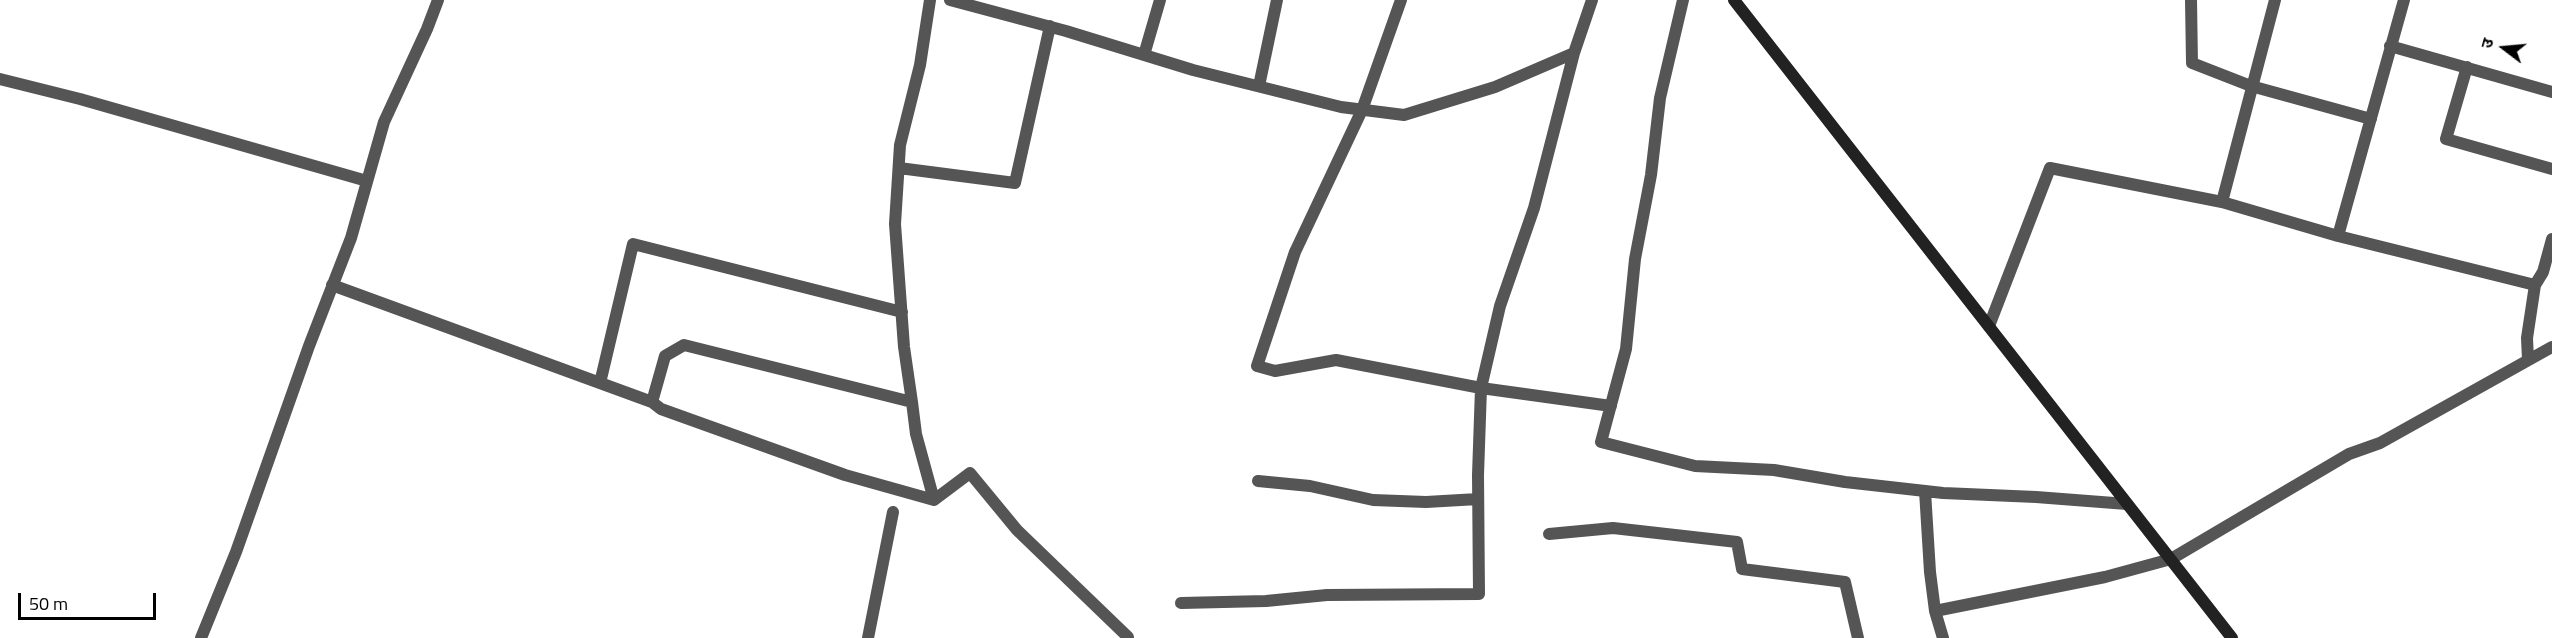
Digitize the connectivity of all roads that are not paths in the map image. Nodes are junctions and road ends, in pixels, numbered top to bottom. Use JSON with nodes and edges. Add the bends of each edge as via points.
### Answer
{"nodes":[{"id":1,"x":438,"y":0,"type":"edge"},
{"id":2,"x":930,"y":0,"type":"edge"},
{"id":3,"x":951,"y":0,"type":"edge"},
{"id":4,"x":1160,"y":0,"type":"edge"},
{"id":5,"x":1277,"y":0,"type":"edge"},
{"id":6,"x":1401,"y":0,"type":"edge"},
{"id":7,"x":1592,"y":0,"type":"edge"},
{"id":8,"x":1683,"y":0,"type":"edge"},
{"id":9,"x":1734,"y":0,"type":"edge"},
{"id":10,"x":2191,"y":0,"type":"edge"},
{"id":11,"x":2275,"y":0,"type":"edge"},
{"id":12,"x":2404,"y":0,"type":"edge"},
{"id":13,"x":1050,"y":26,"type":"junction"},
{"id":14,"x":2390,"y":46,"type":"junction"},
{"id":15,"x":1574,"y":53,"type":"junction"},
{"id":16,"x":1144,"y":55,"type":"junction"},
{"id":17,"x":2467,"y":67,"type":"junction"},
{"id":18,"x":0,"y":79,"type":"edge"},
{"id":19,"x":1259,"y":86,"type":"junction"},
{"id":20,"x":2251,"y":86,"type":"junction"},
{"id":21,"x":2552,"y":92,"type":"edge"},
{"id":22,"x":1362,"y":110,"type":"junction"},
{"id":23,"x":2370,"y":119,"type":"junction"},
{"id":24,"x":899,"y":168,"type":"junction"},
{"id":25,"x":2552,"y":169,"type":"edge"},
{"id":26,"x":367,"y":181,"type":"junction"},
{"id":27,"x":2222,"y":202,"type":"junction"},
{"id":28,"x":2338,"y":236,"type":"junction"},
{"id":29,"x":2552,"y":239,"type":"edge"},
{"id":30,"x":332,"y":285,"type":"junction"},
{"id":31,"x":2535,"y":285,"type":"junction"},
{"id":32,"x":902,"y":312,"type":"junction"},
{"id":33,"x":1989,"y":326,"type":"junction"},
{"id":34,"x":2552,"y":347,"type":"edge"},
{"id":35,"x":2528,"y":360,"type":"junction"},
{"id":36,"x":600,"y":383,"type":"junction"},
{"id":37,"x":1481,"y":388,"type":"junction"},
{"id":38,"x":652,"y":402,"type":"junction"},
{"id":39,"x":912,"y":402,"type":"junction"},
{"id":40,"x":1611,"y":405,"type":"junction"},
{"id":41,"x":1258,"y":481,"type":"dead end"},
{"id":42,"x":1925,"y":491,"type":"junction"},
{"id":43,"x":1478,"y":499,"type":"junction"},
{"id":44,"x":934,"y":500,"type":"junction"},
{"id":45,"x":2127,"y":504,"type":"junction"},
{"id":46,"x":892,"y":512,"type":"dead end"},
{"id":47,"x":1549,"y":534,"type":"dead end"},
{"id":48,"x":2171,"y":560,"type":"junction"},
{"id":49,"x":1181,"y":603,"type":"dead end"},
{"id":50,"x":1935,"y":611,"type":"junction"},
{"id":51,"x":1128,"y":637,"type":"edge"},
{"id":52,"x":201,"y":638,"type":"edge"},
{"id":53,"x":868,"y":638,"type":"edge"},
{"id":54,"x":1858,"y":638,"type":"edge"},
{"id":55,"x":1943,"y":638,"type":"edge"},
{"id":56,"x":2232,"y":638,"type":"edge"}],
"edges":[{"from":1,"to":26,"type":"street","via":[[384,122]]},
{"from":2,"to":24,"type":"street","via":[[920,65],[900,145]]},
{"from":3,"to":13,"type":"street"},
{"from":4,"to":16,"type":"street"},
{"from":5,"to":19,"type":"street"},
{"from":6,"to":22,"type":"street"},
{"from":7,"to":15,"type":"street"},
{"from":8,"to":40,"type":"street","via":[[1660,98],[1635,259],[1626,348]]},
{"from":9,"to":33,"type":"main road"},
{"from":10,"to":20,"type":"street","via":[[2192,63]]},
{"from":11,"to":20,"type":"street"},
{"from":12,"to":14,"type":"street"},
{"from":13,"to":16,"type":"street"},
{"from":13,"to":24,"type":"street","via":[[1015,183]]},
{"from":14,"to":17,"type":"street"},
{"from":14,"to":23,"type":"street"},
{"from":15,"to":22,"type":"street","via":[[1496,87],[1404,115]]},
{"from":15,"to":37,"type":"street","via":[[1534,208],[1500,306]]},
{"from":16,"to":19,"type":"street"},
{"from":17,"to":21,"type":"street"},
{"from":17,"to":25,"type":"street","via":[[2446,139]]},
{"from":18,"to":26,"type":"street"},
{"from":19,"to":22,"type":"street"},
{"from":20,"to":23,"type":"street"},
{"from":20,"to":27,"type":"street"},
{"from":22,"to":37,"type":"street","via":[[1295,252],[1257,366],[1275,371],[1336,360]]},
{"from":23,"to":28,"type":"street"},
{"from":24,"to":32,"type":"street","via":[[895,224]]},
{"from":26,"to":30,"type":"street","via":[[351,238]]},
{"from":27,"to":28,"type":"street"},
{"from":27,"to":33,"type":"street","via":[[2050,168]]},
{"from":28,"to":31,"type":"street"},
{"from":29,"to":31,"type":"street"},
{"from":30,"to":36,"type":"street"},
{"from":30,"to":52,"type":"street"},
{"from":31,"to":35,"type":"street","via":[[2527,338]]},
{"from":32,"to":36,"type":"street","via":[[633,244]]},
{"from":32,"to":39,"type":"street"},
{"from":33,"to":45,"type":"main road"},
{"from":34,"to":35,"type":"street"},
{"from":35,"to":48,"type":"street","via":[[2380,442],[2349,454]]},
{"from":36,"to":38,"type":"street"},
{"from":37,"to":40,"type":"street"},
{"from":37,"to":43,"type":"street"},
{"from":38,"to":39,"type":"street","via":[[665,356],[684,345]]},
{"from":38,"to":44,"type":"street","via":[[661,409],[845,475]]},
{"from":39,"to":44,"type":"street","via":[[916,434]]},
{"from":40,"to":42,"type":"street","via":[[1601,442],[1695,466],[1774,470]]},
{"from":41,"to":43,"type":"street","via":[[1310,486],[1373,500]]},
{"from":42,"to":45,"type":"street"},
{"from":42,"to":50,"type":"street"},
{"from":43,"to":49,"type":"street","via":[[1479,594],[1379,594]]},
{"from":44,"to":51,"type":"street","via":[[970,473],[1017,530]]},
{"from":45,"to":48,"type":"main road"},
{"from":46,"to":53,"type":"street"},
{"from":47,"to":54,"type":"street","via":[[1613,528],[1737,542],[1742,569],[1845,582]]},
{"from":48,"to":50,"type":"street"},
{"from":48,"to":56,"type":"main road"},
{"from":50,"to":55,"type":"street"}]}
